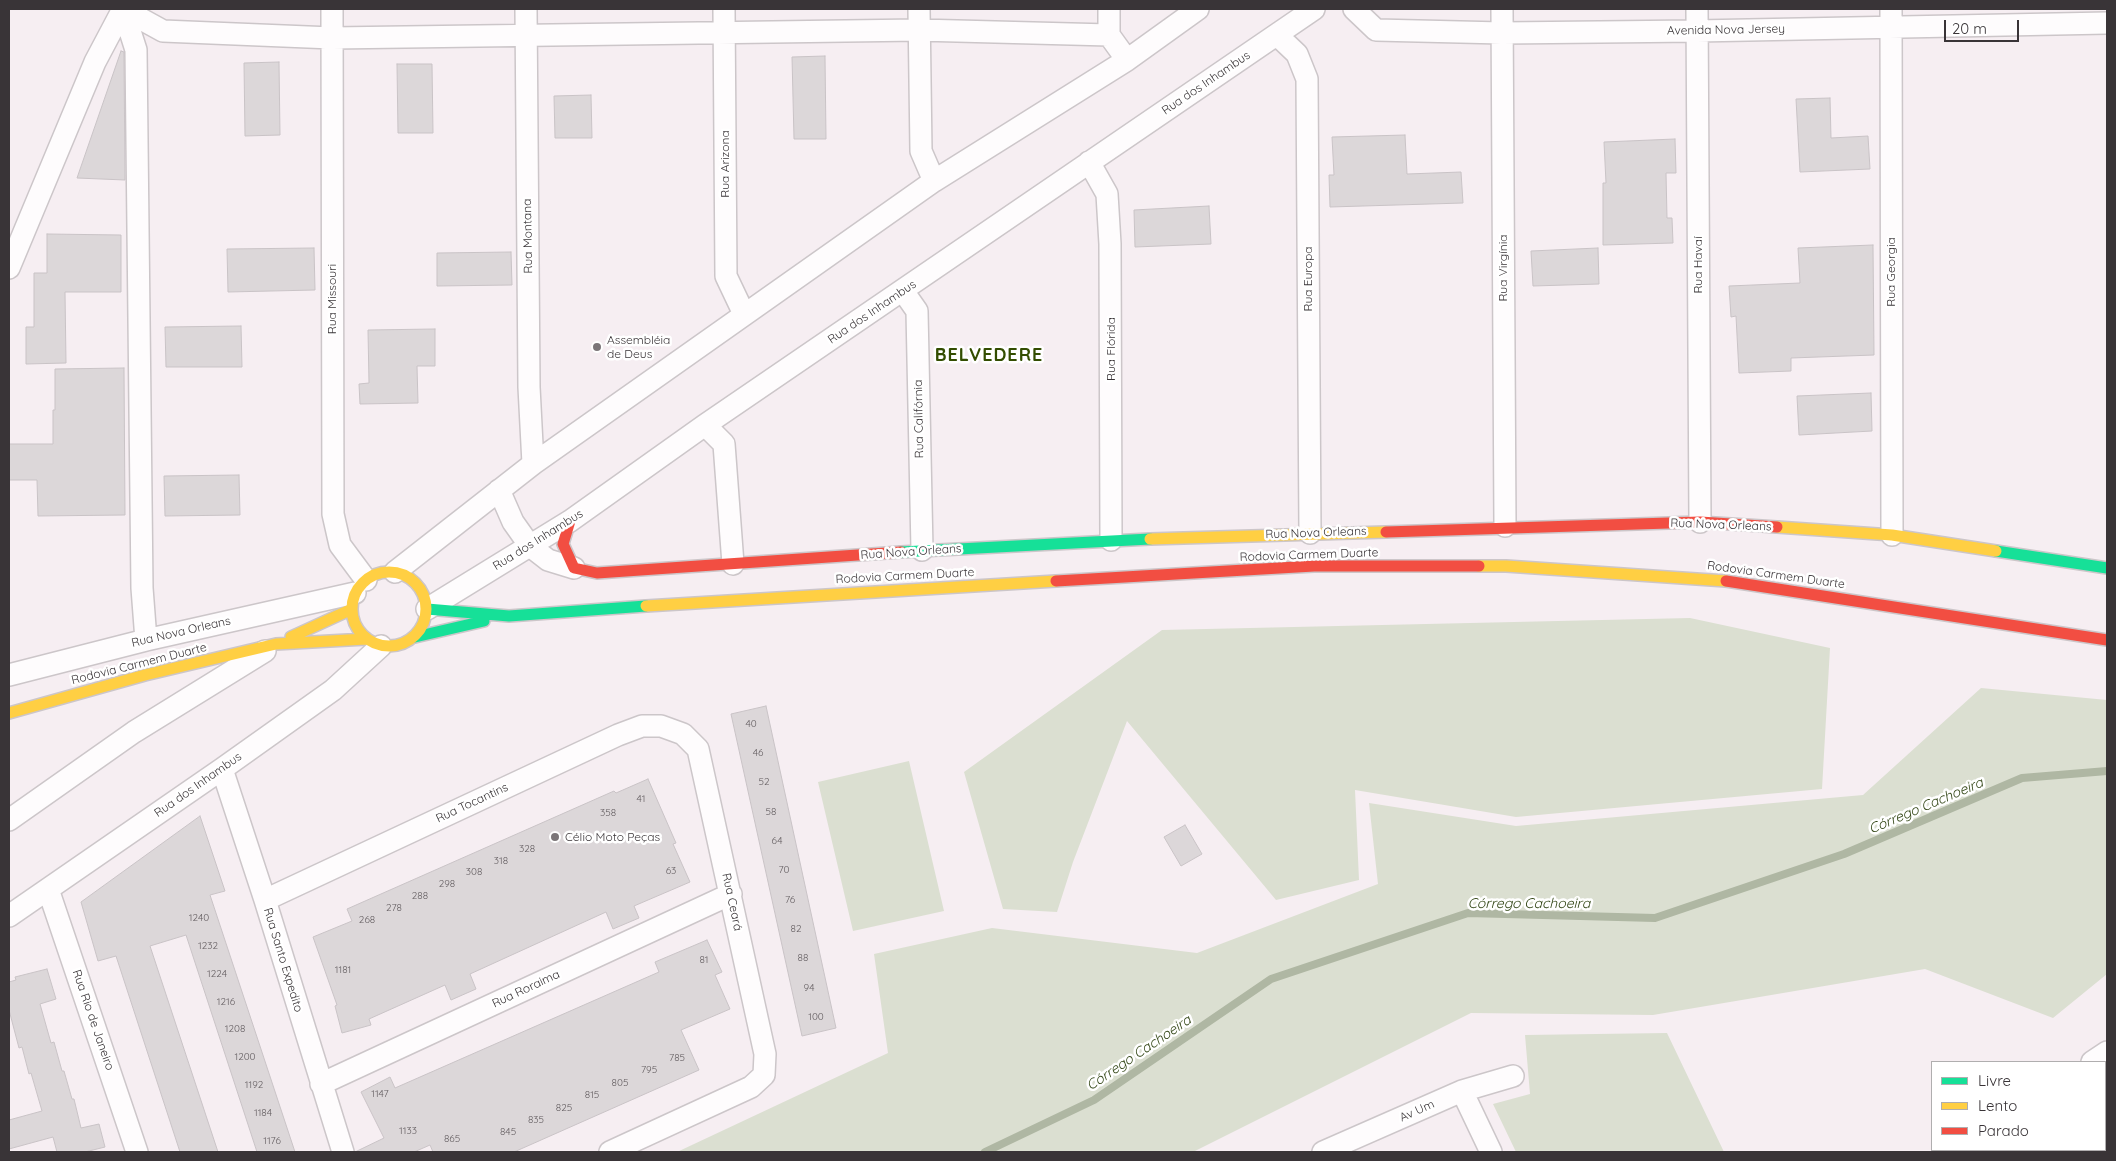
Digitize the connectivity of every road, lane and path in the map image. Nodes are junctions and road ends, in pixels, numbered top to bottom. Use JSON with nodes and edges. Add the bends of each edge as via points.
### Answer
{"nodes":[{"id":1,"x":123,"y":9,"type":"edge"},
{"id":2,"x":332,"y":9,"type":"edge"},
{"id":3,"x":526,"y":9,"type":"edge"},
{"id":4,"x":724,"y":9,"type":"edge"},
{"id":5,"x":919,"y":9,"type":"edge"},
{"id":6,"x":1109,"y":9,"type":"edge"},
{"id":7,"x":1198,"y":9,"type":"edge"},
{"id":8,"x":1314,"y":9,"type":"edge"},
{"id":9,"x":1354,"y":9,"type":"edge"},
{"id":10,"x":1502,"y":9,"type":"edge"},
{"id":11,"x":1697,"y":9,"type":"edge"},
{"id":12,"x":1891,"y":18,"type":"edge"},
{"id":13,"x":2102,"y":18,"type":"edge"},
{"id":14,"x":919,"y":30,"type":"junction"},
{"id":15,"x":1696,"y":31,"type":"junction"},
{"id":16,"x":1502,"y":33,"type":"junction"},
{"id":17,"x":724,"y":34,"type":"junction"},
{"id":18,"x":1109,"y":35,"type":"junction"},
{"id":19,"x":1277,"y":35,"type":"junction"},
{"id":20,"x":525,"y":36,"type":"junction"},
{"id":21,"x":332,"y":38,"type":"junction"},
{"id":22,"x":1127,"y":60,"type":"junction"},
{"id":23,"x":1089,"y":162,"type":"junction"},
{"id":24,"x":934,"y":180,"type":"junction"},
{"id":25,"x":9,"y":268,"type":"edge"},
{"id":26,"x":903,"y":292,"type":"junction"},
{"id":27,"x":744,"y":314,"type":"junction"},
{"id":28,"x":705,"y":425,"type":"junction"},
{"id":29,"x":533,"y":464,"type":"junction"},
{"id":30,"x":499,"y":490,"type":"junction"},
{"id":31,"x":570,"y":521,"type":"junction"},
{"id":32,"x":1700,"y":522,"type":"junction"},
{"id":33,"x":1505,"y":526,"type":"junction"},
{"id":34,"x":1310,"y":533,"type":"junction"},
{"id":35,"x":1892,"y":534,"type":"junction"},
{"id":36,"x":1111,"y":540,"type":"junction"},
{"id":37,"x":530,"y":546,"type":"junction"},
{"id":38,"x":922,"y":550,"type":"junction"},
{"id":39,"x":733,"y":564,"type":"junction"},
{"id":40,"x":574,"y":568,"type":"junction"},
{"id":41,"x":2107,"y":568,"type":"edge"},
{"id":42,"x":395,"y":572,"type":"junction"},
{"id":43,"x":357,"y":594,"type":"junction"},
{"id":44,"x":426,"y":609,"type":"junction"},
{"id":45,"x":509,"y":616,"type":"junction"},
{"id":46,"x":415,"y":637,"type":"junction"},
{"id":47,"x":146,"y":640,"type":"junction"},
{"id":48,"x":2107,"y":640,"type":"edge"},
{"id":49,"x":373,"y":642,"type":"junction"},
{"id":50,"x":276,"y":644,"type":"junction"},
{"id":51,"x":9,"y":675,"type":"edge"},
{"id":52,"x":9,"y":713,"type":"edge"},
{"id":53,"x":683,"y":734,"type":"joint"},
{"id":54,"x":222,"y":769,"type":"junction"},
{"id":55,"x":9,"y":820,"type":"edge"},
{"id":56,"x":48,"y":888,"type":"junction"},
{"id":57,"x":731,"y":894,"type":"junction"},
{"id":58,"x":265,"y":900,"type":"junction"},
{"id":59,"x":9,"y":916,"type":"edge"},
{"id":60,"x":2107,"y":1052,"type":"edge"},
{"id":61,"x":2094,"y":1061,"type":"edge"},
{"id":62,"x":1513,"y":1076,"type":"dead end"},
{"id":63,"x":321,"y":1084,"type":"junction"},
{"id":64,"x":1462,"y":1091,"type":"junction"},
{"id":65,"x":137,"y":1152,"type":"edge"},
{"id":66,"x":343,"y":1152,"type":"edge"},
{"id":67,"x":610,"y":1152,"type":"edge"},
{"id":68,"x":1323,"y":1152,"type":"edge"},
{"id":69,"x":1491,"y":1152,"type":"edge"}],
"edges":[{"from":1,"to":21,"type":"street","via":[[162,31]]},
{"from":1,"to":25,"type":"street","via":[[95,62]]},
{"from":1,"to":47,"type":"street","via":[[136,50],[142,588]]},
{"from":2,"to":21,"type":"street","name":"Rua Missouri"},
{"from":3,"to":20,"type":"street","name":"Rua Montana"},
{"from":4,"to":17,"type":"street","name":"Rua Arizona"},
{"from":5,"to":14,"type":"street"},
{"from":6,"to":18,"type":"street"},
{"from":7,"to":22,"type":"street"},
{"from":8,"to":19,"type":"street","name":"Rua dos Inhambus"},
{"from":9,"to":16,"type":"street","name":"Avenida Nova Jersey","via":[[1376,30]]},
{"from":10,"to":16,"type":"street","name":"Rua Virgínia"},
{"from":11,"to":15,"type":"street","name":"Rua Havaí"},
{"from":12,"to":13,"type":"street","name":"Avenida Nova Jersey"},
{"from":12,"to":15,"type":"street","name":"Avenida Nova Jersey"},
{"from":12,"to":35,"type":"street","name":"Rua Georgia"},
{"from":14,"to":17,"type":"street"},
{"from":14,"to":18,"type":"street"},
{"from":14,"to":24,"type":"street","via":[[922,151]]},
{"from":15,"to":16,"type":"street","name":"Avenida Nova Jersey"},
{"from":15,"to":32,"type":"street","name":"Rua Havaí"},
{"from":16,"to":33,"type":"street","name":"Rua Virgínia"},
{"from":17,"to":20,"type":"street"},
{"from":17,"to":27,"type":"street","name":"Rua Arizona","via":[[726,276]]},
{"from":18,"to":22,"type":"street"},
{"from":19,"to":23,"type":"street","name":"Rua dos Inhambus"},
{"from":19,"to":34,"type":"street","name":"Rua Europa","via":[[1297,54],[1307,79]]},
{"from":20,"to":21,"type":"street"},
{"from":20,"to":29,"type":"street","name":"Rua Montana","via":[[529,387]]},
{"from":21,"to":43,"type":"street","name":"Rua Missouri","via":[[333,514]]},
{"from":22,"to":24,"type":"street"},
{"from":23,"to":26,"type":"street","name":"Rua dos Inhambus"},
{"from":23,"to":36,"type":"street","name":"Rua Flórida","via":[[1107,194],[1110,244]]},
{"from":24,"to":27,"type":"street"},
{"from":26,"to":28,"type":"street","name":"Rua dos Inhambus"},
{"from":26,"to":38,"type":"street","name":"Rua Califórnia","via":[[917,312]]},
{"from":27,"to":29,"type":"street"},
{"from":28,"to":31,"type":"street","name":"Rua dos Inhambus"},
{"from":28,"to":39,"type":"street","via":[[724,444]]},
{"from":29,"to":30,"type":"street"},
{"from":30,"to":37,"type":"street","via":[[513,522]]},
{"from":30,"to":42,"type":"street"},
{"from":31,"to":37,"type":"street","name":"Rua dos Inhambus"},
{"from":31,"to":40,"type":"street","via":[[563,544]]},
{"from":32,"to":33,"type":"street","name":"Rua Nova Orleans"},
{"from":32,"to":35,"type":"street","name":"Rua Nova Orleans"},
{"from":33,"to":34,"type":"street","name":"Rua Nova Orleans"},
{"from":34,"to":36,"type":"street","name":"Rua Nova Orleans"},
{"from":35,"to":41,"type":"street","name":"Rua Nova Orleans"},
{"from":36,"to":38,"type":"street","name":"Rua Nova Orleans"},
{"from":37,"to":40,"type":"street","via":[[548,560]]},
{"from":37,"to":44,"type":"street","name":"Rua dos Inhambus"},
{"from":38,"to":39,"type":"street","name":"Rua Nova Orleans"},
{"from":39,"to":40,"type":"street","name":"Rua Nova Orleans","via":[[597,573]]},
{"from":42,"to":43,"type":"street","via":[[379,572]]},
{"from":42,"to":44,"type":"street","via":[[410,577],[421,589]]},
{"from":43,"to":47,"type":"street","name":"Rua Nova Orleans"},
{"from":43,"to":49,"type":"street","via":[[356,625]]},
{"from":43,"to":50,"type":"street","name":"Rodovia Carmem Duarte"},
{"from":44,"to":45,"type":"street","name":"Rodovia Carmem Duarte"},
{"from":44,"to":46,"type":"street","via":[[424,622]]},
{"from":45,"to":46,"type":"street","name":"Rodovia Carmem Duarte"},
{"from":45,"to":48,"type":"street","name":"Rodovia Carmem Duarte","via":[[1314,566],[1506,566],[1733,580]]},
{"from":46,"to":49,"type":"street","via":[[399,646]]},
{"from":47,"to":51,"type":"street","name":"Rua Nova Orleans"},
{"from":49,"to":50,"type":"street","name":"Rodovia Carmem Duarte"},
{"from":49,"to":54,"type":"street","name":"Rua dos Inhambus","via":[[333,690]]},
{"from":50,"to":52,"type":"street","name":"Rodovia Carmem Duarte","via":[[145,675]]},
{"from":50,"to":55,"type":"street","via":[[134,732]]},
{"from":53,"to":57,"type":"street","name":"Rua Ceará","via":[[698,749]]},
{"from":53,"to":58,"type":"street","name":"Rua Tocantins","via":[[661,726],[642,726],[618,735]]},
{"from":54,"to":56,"type":"street","name":"Rua dos Inhambus"},
{"from":54,"to":58,"type":"street","name":"Rua Santo Expedito"},
{"from":56,"to":59,"type":"street","name":"Rua dos Inhambus"},
{"from":56,"to":65,"type":"street","name":"Rua Rio de Janeiro"},
{"from":57,"to":63,"type":"street","name":"Rua Roraima"},
{"from":57,"to":67,"type":"street","name":"Rua Ceará","via":[[765,1054],[764,1075],[751,1087]]},
{"from":58,"to":63,"type":"street","name":"Rua Santo Expedito"},
{"from":60,"to":61,"type":"street"},
{"from":62,"to":64,"type":"street","name":"Av Um"},
{"from":63,"to":66,"type":"street","name":"Rua Santo Expedito"},
{"from":64,"to":68,"type":"street","name":"Av Um"},
{"from":64,"to":69,"type":"street"}]}
